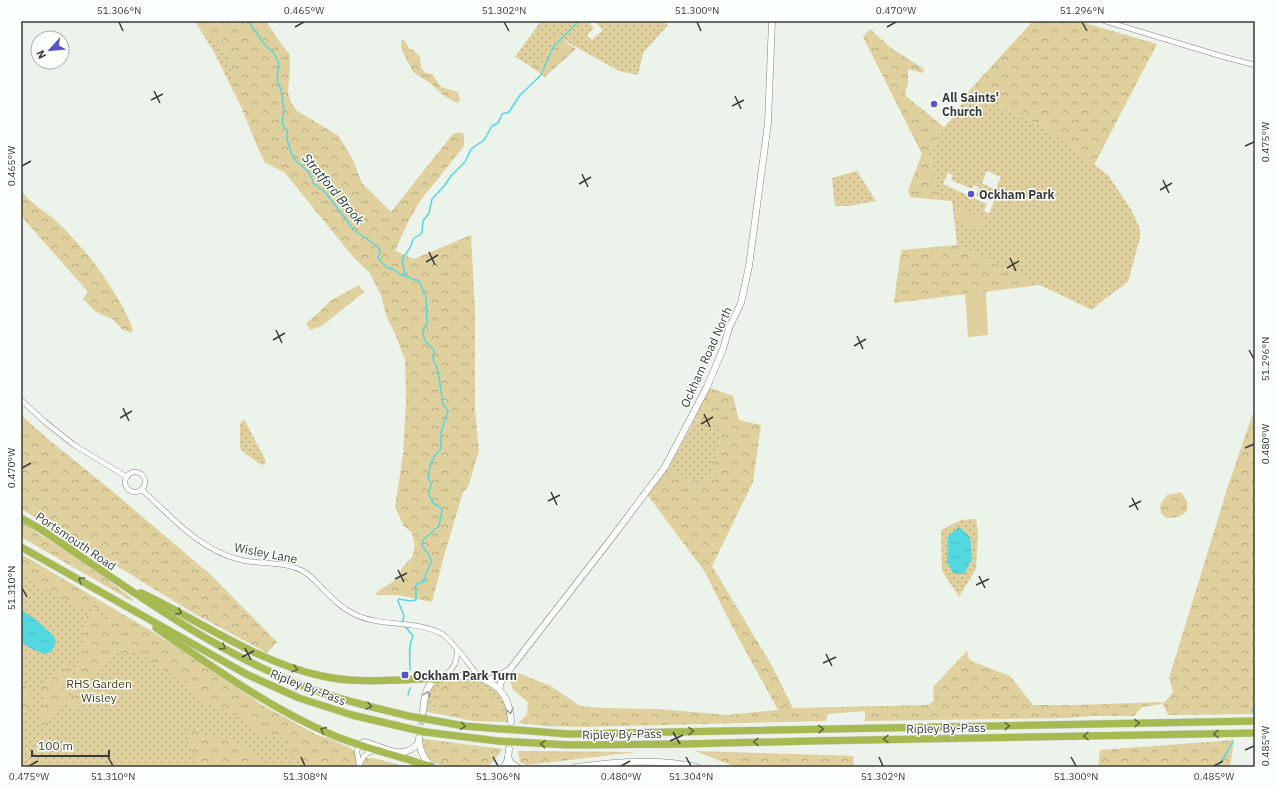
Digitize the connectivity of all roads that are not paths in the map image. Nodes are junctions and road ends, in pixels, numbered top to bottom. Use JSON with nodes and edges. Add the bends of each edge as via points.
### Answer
{"nodes":[{"id":1,"x":772,"y":21,"type":"edge"},
{"id":2,"x":1105,"y":21,"type":"edge"},
{"id":3,"x":1255,"y":65,"type":"edge"},
{"id":4,"x":21,"y":400,"type":"edge"},
{"id":5,"x":127,"y":477,"type":"junction"},
{"id":6,"x":141,"y":489,"type":"junction"},
{"id":7,"x":21,"y":518,"type":"edge"},
{"id":8,"x":21,"y":547,"type":"edge"},
{"id":9,"x":119,"y":582,"type":"junction"},
{"id":10,"x":114,"y":600,"type":"junction"},
{"id":11,"x":457,"y":650,"type":"junction"},
{"id":12,"x":510,"y":669,"type":"junction"},
{"id":13,"x":479,"y":677,"type":"junction"},
{"id":14,"x":440,"y":678,"type":"junction"},
{"id":15,"x":487,"y":680,"type":"junction"},
{"id":16,"x":499,"y":689,"type":"junction"},
{"id":17,"x":424,"y":716,"type":"junction"},
{"id":18,"x":1255,"y":721,"type":"edge"},
{"id":19,"x":512,"y":722,"type":"dead end"},
{"id":20,"x":1255,"y":734,"type":"edge"},
{"id":21,"x":359,"y":745,"type":"junction"},
{"id":22,"x":509,"y":748,"type":"dead end"},
{"id":23,"x":375,"y":750,"type":"junction"},
{"id":24,"x":508,"y":757,"type":"junction"},
{"id":25,"x":432,"y":766,"type":"edge"},
{"id":26,"x":359,"y":767,"type":"edge"},
{"id":27,"x":504,"y":767,"type":"edge"},
{"id":28,"x":516,"y":767,"type":"edge"},
{"id":29,"x":576,"y":767,"type":"edge"},
{"id":30,"x":697,"y":767,"type":"edge"}],
"edges":[{"from":1,"to":12,"type":"main road","name":"Ockham Road North","via":[[768,123],[749,266],[741,303],[723,349],[707,387],[666,467]]},
{"from":2,"to":3,"type":"street"},
{"from":4,"to":5,"type":"street","via":[[74,445]]},
{"from":5,"to":6,"type":"street","name":"Wisley Lane","via":[[125,483],[128,488],[136,492]]},
{"from":5,"to":6,"type":"street","via":[[133,472],[141,474],[144,481]]},
{"from":6,"to":11,"type":"street","name":"Wisley Lane","via":[[178,525],[216,552],[242,561],[297,568],[308,574],[353,614],[373,621],[429,628],[450,640]]},
{"from":7,"to":9,"type":"highway","name":"Portsmouth Road"},
{"from":10,"to":8,"type":"highway","one_way":true},
{"from":9,"to":14,"type":"highway","one_way":true,"via":[[273,661],[306,672],[358,681]]},
{"from":9,"to":17,"type":"highway","name":"Ripley By-Pass","one_way":true,"bridge":true,"via":[[175,620],[278,676],[357,703],[408,716]]},
{"from":20,"to":10,"type":"highway","name":"Ripley By-Pass","one_way":true,"bridge":true,"via":[[569,745],[498,741],[425,732],[352,715],[299,698],[246,674]]},
{"from":21,"to":10,"type":"highway","one_way":true,"via":[[306,723],[266,702],[231,681]]},
{"from":11,"to":13,"type":"street","name":"Wisley Lane"},
{"from":11,"to":14,"type":"street","via":[[456,665],[451,672]]},
{"from":12,"to":15,"type":"main road","name":"Ockham Road North"},
{"from":12,"to":16,"type":"main road","name":"Ockham Road North"},
{"from":13,"to":14,"type":"main road","via":[[465,675]]},
{"from":13,"to":15,"type":"main road"},
{"from":17,"to":14,"type":"main road","one_way":true,"via":[[427,691],[430,685]]},
{"from":15,"to":16,"type":"main road"},
{"from":16,"to":19,"type":"main road","one_way":true,"via":[[509,705]]},
{"from":17,"to":18,"type":"highway","name":"Ripley By-Pass","one_way":true,"bridge":true,"via":[[464,726],[568,734]]},
{"from":21,"to":23,"type":"highway"},
{"from":21,"to":25,"type":"main road","via":[[364,742],[402,753],[410,751],[419,740],[422,753]]},
{"from":21,"to":26,"type":"street"},
{"from":22,"to":24,"type":"main road"},
{"from":23,"to":25,"type":"highway"},
{"from":23,"to":26,"type":"street","via":[[364,755]]},
{"from":24,"to":27,"type":"main road"},
{"from":24,"to":28,"type":"main road"},
{"from":29,"to":30,"type":"main road","via":[[640,761]]}]}
